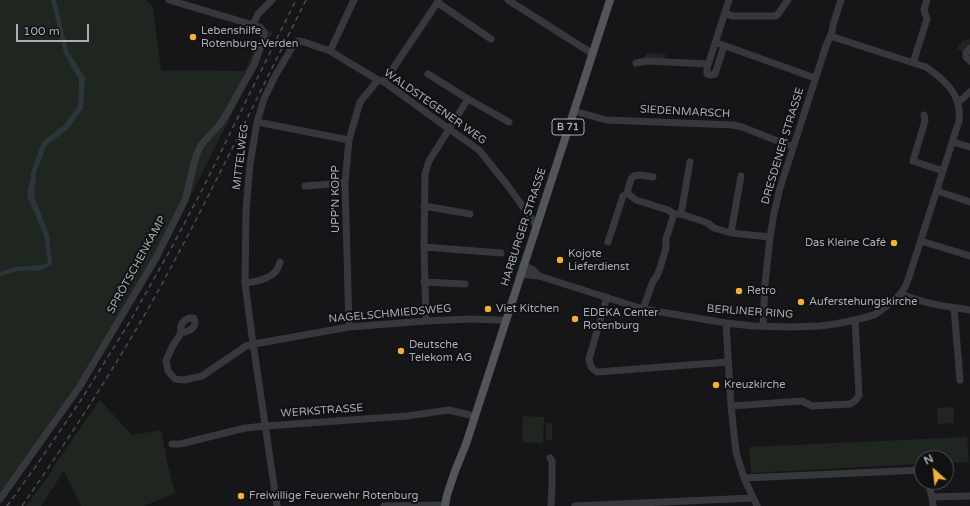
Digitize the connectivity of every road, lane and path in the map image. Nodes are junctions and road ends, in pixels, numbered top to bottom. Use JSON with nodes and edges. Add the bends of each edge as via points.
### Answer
{"nodes":[{"id":1,"x":169,"y":0,"type":"edge"},
{"id":2,"x":272,"y":0,"type":"edge"},
{"id":3,"x":354,"y":0,"type":"edge"},
{"id":4,"x":508,"y":0,"type":"edge"},
{"id":5,"x":610,"y":0,"type":"edge"},
{"id":6,"x":729,"y":0,"type":"edge"},
{"id":7,"x":788,"y":0,"type":"edge"},
{"id":8,"x":841,"y":0,"type":"edge"},
{"id":9,"x":927,"y":0,"type":"edge"},
{"id":10,"x":438,"y":1,"type":"edge"},
{"id":11,"x":725,"y":13,"type":"junction"},
{"id":12,"x":253,"y":24,"type":"junction"},
{"id":13,"x":830,"y":36,"type":"junction"},
{"id":14,"x":491,"y":39,"type":"dead end"},
{"id":15,"x":716,"y":42,"type":"junction"},
{"id":16,"x":295,"y":43,"type":"joint"},
{"id":17,"x":724,"y":46,"type":"junction"},
{"id":18,"x":970,"y":48,"type":"edge"},
{"id":19,"x":330,"y":51,"type":"junction"},
{"id":20,"x":593,"y":54,"type":"junction"},
{"id":21,"x":970,"y":61,"type":"edge"},
{"id":22,"x":636,"y":63,"type":"dead end"},
{"id":23,"x":913,"y":63,"type":"junction"},
{"id":24,"x":708,"y":64,"type":"junction"},
{"id":25,"x":428,"y":74,"type":"dead end"},
{"id":26,"x":815,"y":78,"type":"junction"},
{"id":27,"x":381,"y":81,"type":"junction"},
{"id":28,"x":970,"y":92,"type":"edge"},
{"id":29,"x":468,"y":99,"type":"junction"},
{"id":30,"x":958,"y":101,"type":"junction"},
{"id":31,"x":574,"y":110,"type":"junction"},
{"id":32,"x":924,"y":115,"type":"dead end"},
{"id":33,"x":257,"y":122,"type":"junction"},
{"id":34,"x":509,"y":122,"type":"dead end"},
{"id":35,"x":448,"y":129,"type":"junction"},
{"id":36,"x":349,"y":140,"type":"junction"},
{"id":37,"x":953,"y":142,"type":"junction"},
{"id":38,"x":793,"y":147,"type":"junction"},
{"id":39,"x":970,"y":147,"type":"edge"},
{"id":40,"x":690,"y":162,"type":"dead end"},
{"id":41,"x":943,"y":171,"type":"junction"},
{"id":42,"x":741,"y":176,"type":"dead end"},
{"id":43,"x":653,"y":177,"type":"dead end"},
{"id":44,"x":345,"y":183,"type":"junction"},
{"id":45,"x":305,"y":186,"type":"dead end"},
{"id":46,"x":937,"y":191,"type":"junction"},
{"id":47,"x":628,"y":193,"type":"junction"},
{"id":48,"x":970,"y":202,"type":"edge"},
{"id":49,"x":424,"y":206,"type":"junction"},
{"id":50,"x":470,"y":214,"type":"dead end"},
{"id":51,"x":677,"y":214,"type":"junction"},
{"id":52,"x":536,"y":225,"type":"junction"},
{"id":53,"x":731,"y":233,"type":"junction"},
{"id":54,"x":770,"y":236,"type":"junction"},
{"id":55,"x":921,"y":241,"type":"junction"},
{"id":56,"x":608,"y":242,"type":"dead end"},
{"id":57,"x":424,"y":247,"type":"junction"},
{"id":58,"x":502,"y":253,"type":"dead end"},
{"id":59,"x":970,"y":256,"type":"edge"},
{"id":60,"x":280,"y":262,"type":"dead end"},
{"id":61,"x":523,"y":265,"type":"junction"},
{"id":62,"x":520,"y":274,"type":"junction"},
{"id":63,"x":539,"y":276,"type":"junction"},
{"id":64,"x":424,"y":282,"type":"junction"},
{"id":65,"x":245,"y":283,"type":"junction"},
{"id":66,"x":464,"y":284,"type":"dead end"},
{"id":67,"x":902,"y":293,"type":"junction"},
{"id":68,"x":607,"y":297,"type":"junction"},
{"id":69,"x":954,"y":308,"type":"junction"},
{"id":70,"x":643,"y":309,"type":"junction"},
{"id":71,"x":970,"y":310,"type":"edge"},
{"id":72,"x":855,"y":320,"type":"junction"},
{"id":73,"x":426,"y":321,"type":"junction"},
{"id":74,"x":505,"y":321,"type":"junction"},
{"id":75,"x":726,"y":324,"type":"junction"},
{"id":76,"x":763,"y":326,"type":"junction"},
{"id":77,"x":348,"y":327,"type":"junction"},
{"id":78,"x":181,"y":333,"type":"dead end"},
{"id":79,"x":254,"y":344,"type":"junction"},
{"id":80,"x":728,"y":362,"type":"junction"},
{"id":81,"x":960,"y":380,"type":"dead end"},
{"id":82,"x":731,"y":406,"type":"junction"},
{"id":83,"x":474,"y":416,"type":"junction"},
{"id":84,"x":266,"y":426,"type":"junction"},
{"id":85,"x":172,"y":444,"type":"dead end"},
{"id":86,"x":550,"y":458,"type":"dead end"},
{"id":87,"x":914,"y":470,"type":"edge"},
{"id":88,"x":744,"y":478,"type":"junction"},
{"id":89,"x":930,"y":490,"type":"edge"},
{"id":90,"x":931,"y":494,"type":"junction"},
{"id":91,"x":970,"y":496,"type":"edge"},
{"id":92,"x":753,"y":498,"type":"junction"},
{"id":93,"x":0,"y":499,"type":"edge"},
{"id":94,"x":445,"y":505,"type":"edge"},
{"id":95,"x":621,"y":505,"type":"edge"},
{"id":96,"x":278,"y":506,"type":"edge"},
{"id":97,"x":384,"y":506,"type":"edge"},
{"id":98,"x":551,"y":506,"type":"edge"},
{"id":99,"x":575,"y":506,"type":"edge"},
{"id":100,"x":757,"y":506,"type":"edge"},
{"id":101,"x":933,"y":506,"type":"edge"}],
"edges":[{"from":1,"to":12,"type":"street"},
{"from":2,"to":12,"type":"street","via":[[258,14]]},
{"from":3,"to":19,"type":"street"},
{"from":4,"to":20,"type":"street"},
{"from":5,"to":20,"type":"main road","name":"HARBURGER STRASSE","number":"B 71"},
{"from":6,"to":11,"type":"street"},
{"from":7,"to":11,"type":"street","via":[[776,16],[732,16]]},
{"from":8,"to":13,"type":"street","name":"DRESDENER STRASSE"},
{"from":9,"to":23,"type":"street","via":[[924,10],[927,19]]},
{"from":10,"to":14,"type":"street"},
{"from":10,"to":27,"type":"street","name":"UPP'N KOPP"},
{"from":11,"to":15,"type":"street"},
{"from":12,"to":93,"type":"street","name":"SPRÖTSCHENKAMP","via":[[260,27],[264,34],[254,65],[226,115],[201,145],[189,190],[156,258],[80,386]]},
{"from":13,"to":23,"type":"street"},
{"from":13,"to":26,"type":"street","name":"DRESDENER STRASSE"},
{"from":15,"to":17,"type":"street"},
{"from":15,"to":24,"type":"street"},
{"from":16,"to":19,"type":"street","name":"WALDSTEGENER WEG","via":[[304,42]]},
{"from":16,"to":33,"type":"street","name":"MITTELWEG","via":[[275,76]]},
{"from":17,"to":24,"type":"street","via":[[714,74],[707,74]]},
{"from":17,"to":26,"type":"street"},
{"from":18,"to":21,"type":"street","via":[[966,53]]},
{"from":19,"to":27,"type":"street","name":"WALDSTEGENER WEG"},
{"from":20,"to":31,"type":"main road","name":"HARBURGER STRASSE","number":"B 71"},
{"from":22,"to":24,"type":"street","via":[[647,61]]},
{"from":23,"to":30,"type":"street","via":[[926,67],[942,79]]},
{"from":25,"to":29,"type":"street"},
{"from":26,"to":38,"type":"street","name":"DRESDENER STRASSE"},
{"from":27,"to":35,"type":"street","name":"WALDSTEGENER WEG"},
{"from":27,"to":36,"type":"street","name":"UPP'N KOPP","via":[[360,102]]},
{"from":28,"to":30,"type":"street"},
{"from":29,"to":34,"type":"street"},
{"from":29,"to":35,"type":"street"},
{"from":30,"to":37,"type":"street","name":"BERLINER RING","via":[[960,114]]},
{"from":31,"to":38,"type":"street","name":"SIEDENMARSCH","via":[[606,120],[733,125]]},
{"from":31,"to":52,"type":"main road","name":"HARBURGER STRASSE","number":"B 71"},
{"from":32,"to":41,"type":"street","via":[[925,121],[913,161]]},
{"from":33,"to":36,"type":"street"},
{"from":33,"to":65,"type":"street","name":"MITTELWEG","via":[[246,211]]},
{"from":35,"to":49,"type":"street","via":[[429,161],[425,174]]},
{"from":35,"to":52,"type":"street","name":"WALDSTEGENER WEG","via":[[480,150]]},
{"from":36,"to":44,"type":"street","name":"UPP'N KOPP"},
{"from":37,"to":39,"type":"street"},
{"from":37,"to":41,"type":"street","name":"BERLINER RING"},
{"from":38,"to":54,"type":"street","name":"DRESDENER STRASSE","via":[[778,194]]},
{"from":40,"to":51,"type":"street"},
{"from":41,"to":46,"type":"street","name":"BERLINER RING"},
{"from":42,"to":53,"type":"street"},
{"from":43,"to":47,"type":"street","via":[[634,176],[630,180]]},
{"from":44,"to":45,"type":"street"},
{"from":44,"to":77,"type":"street","name":"UPP'N KOPP"},
{"from":46,"to":48,"type":"street"},
{"from":46,"to":55,"type":"street","name":"BERLINER RING"},
{"from":47,"to":51,"type":"street","via":[[636,200]]},
{"from":47,"to":56,"type":"street","via":[[623,196]]},
{"from":49,"to":50,"type":"street"},
{"from":49,"to":57,"type":"street"},
{"from":51,"to":53,"type":"street"},
{"from":51,"to":70,"type":"street","via":[[666,239],[660,268]]},
{"from":52,"to":61,"type":"main road","name":"HARBURGER STRASSE","number":"B 71"},
{"from":53,"to":54,"type":"street"},
{"from":54,"to":76,"type":"street","name":"DRESDENER STRASSE"},
{"from":55,"to":59,"type":"street"},
{"from":55,"to":67,"type":"street","name":"BERLINER RING"},
{"from":57,"to":58,"type":"street"},
{"from":57,"to":64,"type":"street"},
{"from":60,"to":65,"type":"street","via":[[277,270],[269,276]]},
{"from":61,"to":62,"type":"main road","name":"HARBURGER STRASSE","number":"B 71"},
{"from":61,"to":63,"type":"street","name":"BERLINER RING"},
{"from":62,"to":63,"type":"street","name":"BERLINER RING"},
{"from":62,"to":74,"type":"main road","name":"HARBURGER STRASSE","number":"B 71"},
{"from":63,"to":68,"type":"street","name":"BERLINER RING"},
{"from":64,"to":66,"type":"street"},
{"from":64,"to":73,"type":"street"},
{"from":65,"to":79,"type":"street","name":"MITTELWEG"},
{"from":67,"to":69,"type":"street"},
{"from":67,"to":72,"type":"street","name":"BERLINER RING","via":[[880,311]]},
{"from":68,"to":70,"type":"street","name":"BERLINER RING"},
{"from":68,"to":80,"type":"street","via":[[589,359],[593,370],[597,372]]},
{"from":69,"to":71,"type":"street"},
{"from":69,"to":81,"type":"street"},
{"from":70,"to":75,"type":"street","name":"BERLINER RING"},
{"from":72,"to":76,"type":"street","name":"BERLINER RING","via":[[820,326]]},
{"from":72,"to":82,"type":"street","via":[[859,395],[856,400],[850,404],[812,406],[802,401]]},
{"from":73,"to":74,"type":"street","name":"NAGELSCHMIEDSWEG"},
{"from":73,"to":77,"type":"street","name":"NAGELSCHMIEDSWEG"},
{"from":74,"to":83,"type":"main road","name":"HARBURGER STRASSE","number":"B 71"},
{"from":75,"to":76,"type":"street","name":"BERLINER RING"},
{"from":75,"to":80,"type":"street"},
{"from":77,"to":79,"type":"street","name":"NAGELSCHMIEDSWEG"},
{"from":78,"to":79,"type":"street","name":"NAGELSCHMIEDSWEG","via":[[166,360],[168,371],[175,378],[184,380],[202,376],[246,346]]},
{"from":79,"to":84,"type":"street","name":"MITTELWEG"},
{"from":80,"to":82,"type":"street"},
{"from":82,"to":88,"type":"street","via":[[736,452]]},
{"from":83,"to":84,"type":"street","name":"WERKSTRASSE","via":[[449,410],[407,416]]},
{"from":83,"to":94,"type":"main road","name":"HARBURGER STRASSE","number":"B 71"},
{"from":84,"to":85,"type":"street","name":"WERKSTRASSE"},
{"from":84,"to":96,"type":"street","name":"MITTELWEG"},
{"from":86,"to":98,"type":"street"},
{"from":87,"to":88,"type":"street"},
{"from":88,"to":92,"type":"street"},
{"from":89,"to":90,"type":"street"},
{"from":90,"to":91,"type":"street"},
{"from":90,"to":101,"type":"street"},
{"from":92,"to":95,"type":"street"},
{"from":92,"to":100,"type":"street"},
{"from":94,"to":97,"type":"street"},
{"from":95,"to":99,"type":"street"}]}
